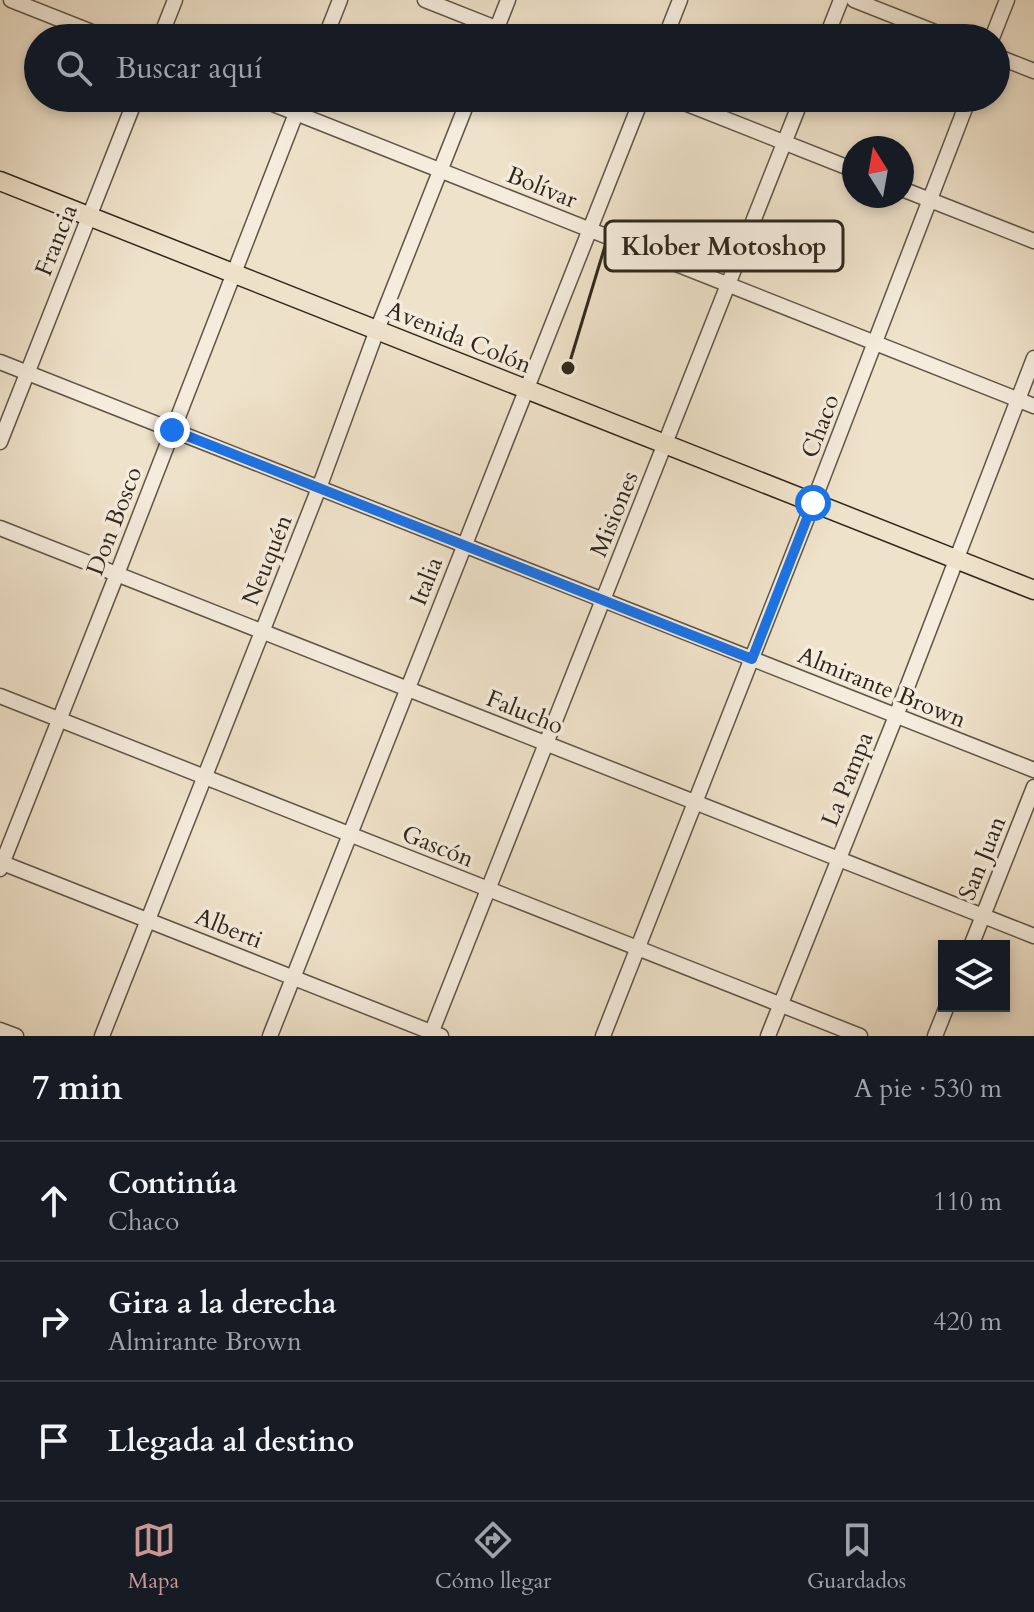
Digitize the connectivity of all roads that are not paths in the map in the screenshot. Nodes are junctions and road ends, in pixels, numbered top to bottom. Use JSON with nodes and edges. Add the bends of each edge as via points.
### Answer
{"nodes":[{"id":1,"x":11,"y":0,"type":"edge"},
{"id":2,"x":175,"y":0,"type":"edge"},
{"id":3,"x":340,"y":0,"type":"edge"},
{"id":4,"x":425,"y":0,"type":"edge"},
{"id":5,"x":508,"y":0,"type":"edge"},
{"id":6,"x":680,"y":0,"type":"edge"},
{"id":7,"x":841,"y":0,"type":"edge"},
{"id":8,"x":854,"y":0,"type":"edge"},
{"id":9,"x":1007,"y":0,"type":"edge"},
{"id":10,"x":72,"y":24,"type":"edge"},
{"id":11,"x":166,"y":24,"type":"edge"},
{"id":12,"x":331,"y":24,"type":"edge"},
{"id":13,"x":475,"y":24,"type":"edge"},
{"id":14,"x":498,"y":24,"type":"edge"},
{"id":15,"x":671,"y":24,"type":"edge"},
{"id":16,"x":832,"y":24,"type":"edge"},
{"id":17,"x":915,"y":24,"type":"edge"},
{"id":18,"x":998,"y":24,"type":"edge"},
{"id":19,"x":1010,"y":62,"type":"edge"},
{"id":20,"x":1034,"y":71,"type":"edge"},
{"id":21,"x":130,"y":112,"type":"edge"},
{"id":22,"x":463,"y":112,"type":"edge"},
{"id":23,"x":636,"y":112,"type":"edge"},
{"id":24,"x":707,"y":112,"type":"edge"},
{"id":25,"x":797,"y":112,"type":"edge"},
{"id":26,"x":964,"y":112,"type":"edge"},
{"id":27,"x":296,"y":113,"type":"joint"},
{"id":28,"x":785,"y":143,"type":"junction"},
{"id":29,"x":842,"y":165,"type":"edge"},
{"id":30,"x":440,"y":170,"type":"junction"},
{"id":31,"x":0,"y":181,"type":"edge"},
{"id":32,"x":914,"y":194,"type":"edge"},
{"id":33,"x":930,"y":200,"type":"junction"},
{"id":34,"x":89,"y":216,"type":"junction"},
{"id":35,"x":589,"y":229,"type":"junction"},
{"id":36,"x":1034,"y":241,"type":"edge"},
{"id":37,"x":233,"y":273,"type":"junction"},
{"id":38,"x":728,"y":285,"type":"junction"},
{"id":39,"x":377,"y":330,"type":"junction"},
{"id":40,"x":875,"y":343,"type":"junction"},
{"id":41,"x":1034,"y":358,"type":"edge"},
{"id":42,"x":0,"y":362,"type":"edge"},
{"id":43,"x":27,"y":373,"type":"junction"},
{"id":44,"x":526,"y":389,"type":"junction"},
{"id":45,"x":1018,"y":399,"type":"junction"},
{"id":46,"x":1034,"y":406,"type":"edge"},
{"id":47,"x":172,"y":430,"type":"junction"},
{"id":48,"x":0,"y":442,"type":"edge"},
{"id":49,"x":665,"y":444,"type":"junction"},
{"id":50,"x":319,"y":488,"type":"junction"},
{"id":51,"x":813,"y":503,"type":"junction"},
{"id":52,"x":0,"y":528,"type":"edge"},
{"id":53,"x":464,"y":545,"type":"junction"},
{"id":54,"x":956,"y":559,"type":"junction"},
{"id":55,"x":117,"y":574,"type":"junction"},
{"id":56,"x":1034,"y":590,"type":"edge"},
{"id":57,"x":603,"y":600,"type":"junction"},
{"id":58,"x":262,"y":631,"type":"junction"},
{"id":59,"x":752,"y":659,"type":"junction"},
{"id":60,"x":407,"y":689,"type":"junction"},
{"id":61,"x":0,"y":696,"type":"edge"},
{"id":62,"x":896,"y":716,"type":"junction"},
{"id":63,"x":59,"y":720,"type":"junction"},
{"id":64,"x":546,"y":744,"type":"junction"},
{"id":65,"x":1034,"y":770,"type":"edge"},
{"id":66,"x":204,"y":777,"type":"junction"},
{"id":67,"x":1034,"y":787,"type":"edge"},
{"id":68,"x":696,"y":803,"type":"junction"},
{"id":69,"x":350,"y":834,"type":"junction"},
{"id":70,"x":839,"y":859,"type":"junction"},
{"id":71,"x":1,"y":864,"type":"edge"},
{"id":72,"x":489,"y":889,"type":"junction"},
{"id":73,"x":983,"y":916,"type":"junction"},
{"id":74,"x":148,"y":920,"type":"junction"},
{"id":75,"x":1034,"y":936,"type":"edge"},
{"id":76,"x":973,"y":940,"type":"edge"},
{"id":77,"x":638,"y":948,"type":"junction"},
{"id":78,"x":293,"y":977,"type":"junction"},
{"id":79,"x":781,"y":1004,"type":"junction"},
{"id":80,"x":945,"y":1012,"type":"edge"},
{"id":81,"x":0,"y":1030,"type":"edge"},
{"id":82,"x":434,"y":1035,"type":"edge"},
{"id":83,"x":16,"y":1036,"type":"edge"},
{"id":84,"x":102,"y":1036,"type":"edge"},
{"id":85,"x":270,"y":1036,"type":"edge"},
{"id":86,"x":603,"y":1036,"type":"edge"},
{"id":87,"x":768,"y":1036,"type":"edge"},
{"id":88,"x":860,"y":1036,"type":"edge"},
{"id":89,"x":935,"y":1036,"type":"edge"}],
"edges":[{"from":1,"to":10,"type":"street"},
{"from":2,"to":11,"type":"street"},
{"from":3,"to":12,"type":"street"},
{"from":4,"to":13,"type":"street"},
{"from":5,"to":14,"type":"street"},
{"from":6,"to":15,"type":"street"},
{"from":7,"to":16,"type":"street"},
{"from":8,"to":17,"type":"street"},
{"from":9,"to":18,"type":"street"},
{"from":19,"to":20,"type":"street"},
{"from":21,"to":34,"type":"street","name":"Francia"},
{"from":22,"to":30,"type":"street","name":"Neuquén"},
{"from":23,"to":35,"type":"street","name":"Italia"},
{"from":24,"to":28,"type":"street"},
{"from":25,"to":28,"type":"street","name":"Misiones"},
{"from":26,"to":33,"type":"street","name":"Chaco"},
{"from":27,"to":30,"type":"street","name":"Bolívar"},
{"from":27,"to":37,"type":"street","name":"Don Bosco"},
{"from":28,"to":29,"type":"street"},
{"from":28,"to":38,"type":"street","name":"Misiones"},
{"from":30,"to":35,"type":"street","name":"Bolívar"},
{"from":30,"to":39,"type":"street","name":"Neuquén"},
{"from":31,"to":34,"type":"main road","name":"Avenida Colón"},
{"from":32,"to":33,"type":"street"},
{"from":33,"to":36,"type":"street"},
{"from":33,"to":40,"type":"street","name":"Chaco"},
{"from":34,"to":37,"type":"main road","name":"Avenida Colón"},
{"from":34,"to":43,"type":"street","name":"Francia"},
{"from":35,"to":38,"type":"street","name":"Bolívar"},
{"from":35,"to":44,"type":"street","name":"Italia"},
{"from":37,"to":39,"type":"main road","name":"Avenida Colón"},
{"from":37,"to":47,"type":"street","name":"Don Bosco"},
{"from":38,"to":40,"type":"street","name":"Bolívar"},
{"from":38,"to":49,"type":"street","name":"Misiones"},
{"from":39,"to":44,"type":"main road","name":"Avenida Colón"},
{"from":39,"to":50,"type":"street","name":"Neuquén"},
{"from":40,"to":45,"type":"street","name":"Bolívar"},
{"from":40,"to":51,"type":"street","name":"Chaco"},
{"from":41,"to":45,"type":"street","name":"La Pampa"},
{"from":42,"to":43,"type":"street","name":"Almirante Brown"},
{"from":43,"to":47,"type":"street","name":"Almirante Brown"},
{"from":43,"to":48,"type":"street","name":"Francia"},
{"from":44,"to":49,"type":"main road","name":"Avenida Colón"},
{"from":44,"to":53,"type":"street","name":"Italia"},
{"from":45,"to":46,"type":"street","name":"Bolívar"},
{"from":45,"to":54,"type":"street","name":"La Pampa"},
{"from":47,"to":50,"type":"street","name":"Almirante Brown"},
{"from":47,"to":55,"type":"street","name":"Don Bosco"},
{"from":49,"to":51,"type":"main road","name":"Avenida Colón"},
{"from":49,"to":57,"type":"street","name":"Misiones"},
{"from":50,"to":53,"type":"street","name":"Almirante Brown"},
{"from":50,"to":58,"type":"street","name":"Neuquén"},
{"from":51,"to":54,"type":"main road","name":"Avenida Colón"},
{"from":51,"to":59,"type":"street","name":"Chaco"},
{"from":52,"to":55,"type":"street","name":"Falucho"},
{"from":53,"to":57,"type":"street","name":"Almirante Brown"},
{"from":53,"to":60,"type":"street","name":"Italia"},
{"from":54,"to":56,"type":"main road","name":"Avenida Colón"},
{"from":54,"to":62,"type":"street","name":"La Pampa"},
{"from":55,"to":58,"type":"street","name":"Falucho"},
{"from":55,"to":63,"type":"street","name":"Don Bosco"},
{"from":57,"to":59,"type":"street","name":"Almirante Brown"},
{"from":57,"to":64,"type":"street","name":"Misiones"},
{"from":58,"to":60,"type":"street","name":"Falucho"},
{"from":58,"to":66,"type":"street","name":"Neuquén"},
{"from":59,"to":62,"type":"street","name":"Almirante Brown"},
{"from":59,"to":68,"type":"street","name":"Chaco"},
{"from":60,"to":64,"type":"street","name":"Falucho"},
{"from":60,"to":69,"type":"street","name":"Italia"},
{"from":61,"to":63,"type":"street","name":"Gascón"},
{"from":62,"to":65,"type":"street","name":"Almirante Brown"},
{"from":62,"to":70,"type":"street","name":"La Pampa"},
{"from":63,"to":66,"type":"street","name":"Gascón"},
{"from":63,"to":71,"type":"street","name":"Don Bosco"},
{"from":64,"to":68,"type":"street","name":"Falucho"},
{"from":64,"to":72,"type":"street","name":"Misiones"},
{"from":66,"to":69,"type":"street","name":"Gascón"},
{"from":66,"to":74,"type":"street","name":"Neuquén"},
{"from":67,"to":73,"type":"street","name":"San Juan"},
{"from":68,"to":70,"type":"street","name":"Falucho"},
{"from":68,"to":77,"type":"street","name":"Chaco"},
{"from":69,"to":72,"type":"street","name":"Gascón"},
{"from":69,"to":78,"type":"street","name":"Italia"},
{"from":70,"to":73,"type":"street","name":"Falucho"},
{"from":70,"to":79,"type":"street","name":"La Pampa"},
{"from":71,"to":74,"type":"street","name":"Alberti"},
{"from":72,"to":77,"type":"street","name":"Gascón"},
{"from":72,"to":82,"type":"street","name":"Misiones"},
{"from":73,"to":75,"type":"street","name":"Falucho"},
{"from":73,"to":76,"type":"street","name":"San Juan"},
{"from":74,"to":78,"type":"street","name":"Alberti"},
{"from":74,"to":84,"type":"street","name":"Neuquén"},
{"from":77,"to":79,"type":"street","name":"Gascón"},
{"from":77,"to":86,"type":"street","name":"Chaco"},
{"from":78,"to":82,"type":"street","name":"Alberti"},
{"from":78,"to":85,"type":"street","name":"Italia"},
{"from":79,"to":87,"type":"street","name":"La Pampa"},
{"from":79,"to":88,"type":"street","name":"Gascón"},
{"from":80,"to":89,"type":"street"},
{"from":81,"to":83,"type":"street"}]}
